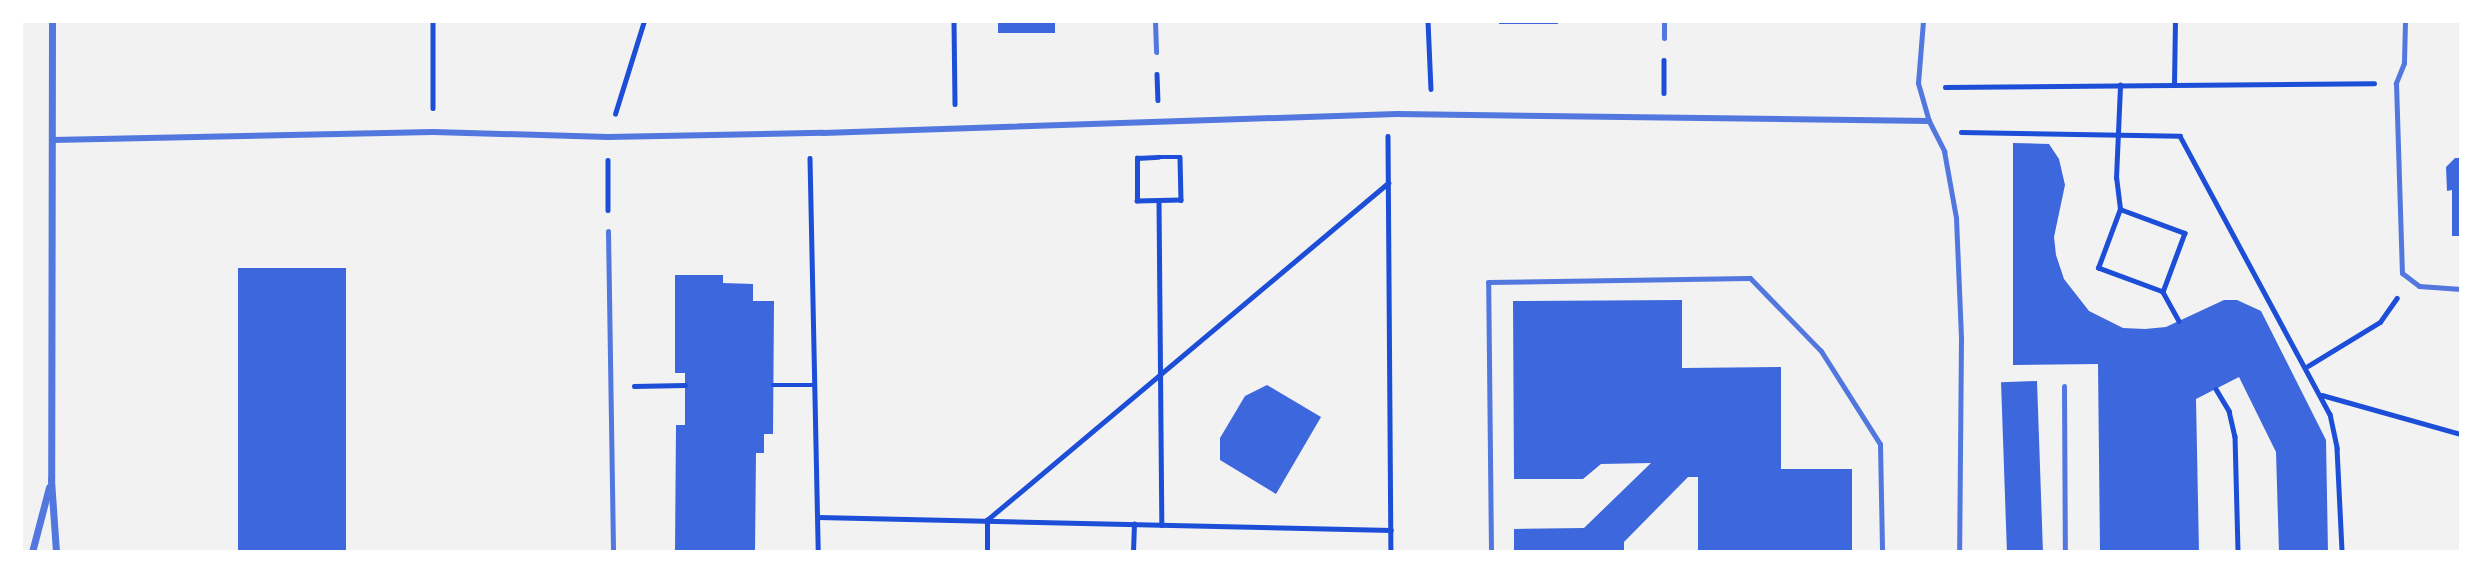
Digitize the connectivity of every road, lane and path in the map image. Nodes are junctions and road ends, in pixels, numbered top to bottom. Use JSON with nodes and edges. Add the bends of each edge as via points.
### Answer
{"nodes":[{"id":1,"x":52,"y":21,"type":"edge"},
{"id":2,"x":433,"y":21,"type":"edge"},
{"id":3,"x":645,"y":21,"type":"edge"},
{"id":4,"x":954,"y":21,"type":"edge"},
{"id":5,"x":1155,"y":21,"type":"edge"},
{"id":6,"x":1428,"y":21,"type":"edge"},
{"id":7,"x":1664,"y":21,"type":"edge"},
{"id":8,"x":1923,"y":21,"type":"edge"},
{"id":9,"x":2175,"y":21,"type":"edge"},
{"id":10,"x":2405,"y":21,"type":"edge"},
{"id":11,"x":1664,"y":38,"type":"joint"},
{"id":12,"x":1156,"y":52,"type":"joint"},
{"id":13,"x":2365,"y":83,"type":"dead end"},
{"id":14,"x":2174,"y":84,"type":"junction"},
{"id":15,"x":2120,"y":85,"type":"junction"},
{"id":16,"x":1920,"y":88,"type":"junction"},
{"id":17,"x":1388,"y":115,"type":"junction"},
{"id":18,"x":1432,"y":115,"type":"junction"},
{"id":19,"x":1665,"y":116,"type":"junction"},
{"id":20,"x":1929,"y":121,"type":"junction"},
{"id":21,"x":1158,"y":123,"type":"junction"},
{"id":22,"x":955,"y":129,"type":"junction"},
{"id":23,"x":433,"y":132,"type":"junction"},
{"id":24,"x":1938,"y":132,"type":"junction"},
{"id":25,"x":2120,"y":132,"type":"junction"},
{"id":26,"x":810,"y":133,"type":"junction"},
{"id":27,"x":608,"y":137,"type":"junction"},
{"id":28,"x":52,"y":140,"type":"junction"},
{"id":29,"x":1388,"y":183,"type":"junction"},
{"id":30,"x":1159,"y":200,"type":"junction"},
{"id":31,"x":2120,"y":209,"type":"junction"},
{"id":32,"x":608,"y":231,"type":"joint"},
{"id":33,"x":2408,"y":282,"type":"junction"},
{"id":34,"x":2461,"y":289,"type":"edge"},
{"id":35,"x":2163,"y":292,"type":"junction"},
{"id":36,"x":2179,"y":321,"type":"dead end"},
{"id":37,"x":2308,"y":366,"type":"junction"},
{"id":38,"x":1160,"y":374,"type":"junction"},
{"id":39,"x":685,"y":385,"type":"dead end"},
{"id":40,"x":773,"y":385,"type":"dead end"},
{"id":41,"x":815,"y":385,"type":"junction"},
{"id":42,"x":611,"y":386,"type":"junction"},
{"id":43,"x":2064,"y":386,"type":"dead end"},
{"id":44,"x":2216,"y":389,"type":"dead end"},
{"id":45,"x":2321,"y":395,"type":"junction"},
{"id":46,"x":2461,"y":434,"type":"edge"},
{"id":47,"x":51,"y":480,"type":"junction"},
{"id":48,"x":818,"y":517,"type":"junction"},
{"id":49,"x":987,"y":520,"type":"junction"},
{"id":50,"x":1133,"y":524,"type":"junction"},
{"id":51,"x":1162,"y":525,"type":"junction"},
{"id":52,"x":1391,"y":530,"type":"junction"},
{"id":53,"x":32,"y":552,"type":"edge"},
{"id":54,"x":56,"y":552,"type":"edge"},
{"id":55,"x":613,"y":552,"type":"edge"},
{"id":56,"x":818,"y":552,"type":"edge"},
{"id":57,"x":987,"y":552,"type":"edge"},
{"id":58,"x":1133,"y":552,"type":"edge"},
{"id":59,"x":1391,"y":552,"type":"edge"},
{"id":60,"x":1491,"y":552,"type":"edge"},
{"id":61,"x":1882,"y":552,"type":"edge"},
{"id":62,"x":1959,"y":552,"type":"edge"},
{"id":63,"x":2065,"y":552,"type":"edge"},
{"id":64,"x":2238,"y":552,"type":"edge"},
{"id":65,"x":2342,"y":552,"type":"edge"}],
"edges":[{"from":1,"to":28,"type":"street"},
{"from":2,"to":23,"type":"path"},
{"from":3,"to":27,"type":"path"},
{"from":4,"to":22,"type":"path"},
{"from":5,"to":12,"type":"lane"},
{"from":6,"to":18,"type":"path"},
{"from":7,"to":11,"type":"lane"},
{"from":8,"to":16,"type":"lane"},
{"from":9,"to":14,"type":"path"},
{"from":10,"to":33,"type":"lane","via":[[2404,62],[2396,83],[2396,188],[2400,262]]},
{"from":11,"to":19,"type":"path"},
{"from":12,"to":21,"type":"path"},
{"from":13,"to":14,"type":"path"},
{"from":14,"to":15,"type":"path"},
{"from":15,"to":16,"type":"path"},
{"from":15,"to":25,"type":"path"},
{"from":16,"to":20,"type":"lane"},
{"from":17,"to":18,"type":"street"},
{"from":17,"to":21,"type":"street"},
{"from":17,"to":29,"type":"path"},
{"from":18,"to":19,"type":"street"},
{"from":19,"to":20,"type":"street"},
{"from":20,"to":24,"type":"lane"},
{"from":21,"to":22,"type":"street"},
{"from":22,"to":26,"type":"street"},
{"from":23,"to":27,"type":"street"},
{"from":23,"to":28,"type":"street"},
{"from":24,"to":25,"type":"path"},
{"from":24,"to":62,"type":"lane","via":[[1952,181],[1956,218]]},
{"from":25,"to":31,"type":"path","via":[[2116,178]]},
{"from":25,"to":37,"type":"path","via":[[2180,136]]},
{"from":26,"to":27,"type":"street"},
{"from":26,"to":41,"type":"path"},
{"from":27,"to":32,"type":"path"},
{"from":28,"to":47,"type":"street"},
{"from":29,"to":38,"type":"path"},
{"from":29,"to":52,"type":"path"},
{"from":30,"to":30,"type":"path","via":[[1181,200],[1180,157],[1137,158],[1137,201]]},
{"from":30,"to":38,"type":"path"},
{"from":31,"to":35,"type":"path","via":[[2098,268]]},
{"from":31,"to":35,"type":"path","via":[[2185,233]]},
{"from":32,"to":42,"type":"lane"},
{"from":33,"to":34,"type":"lane"},
{"from":33,"to":37,"type":"path","via":[[2380,322]]},
{"from":35,"to":36,"type":"path"},
{"from":37,"to":45,"type":"path"},
{"from":38,"to":49,"type":"path"},
{"from":38,"to":51,"type":"path"},
{"from":39,"to":42,"type":"path"},
{"from":40,"to":41,"type":"path"},
{"from":41,"to":48,"type":"path"},
{"from":42,"to":55,"type":"lane"},
{"from":43,"to":63,"type":"lane"},
{"from":44,"to":64,"type":"path","via":[[2229,411],[2235,436]]},
{"from":45,"to":46,"type":"path"},
{"from":45,"to":65,"type":"path","via":[[2337,448]]},
{"from":47,"to":53,"type":"street"},
{"from":47,"to":54,"type":"street"},
{"from":48,"to":49,"type":"path"},
{"from":48,"to":56,"type":"path"},
{"from":49,"to":50,"type":"path"},
{"from":49,"to":57,"type":"path"},
{"from":50,"to":51,"type":"path"},
{"from":50,"to":58,"type":"path"},
{"from":51,"to":52,"type":"path"},
{"from":52,"to":59,"type":"path"},
{"from":60,"to":61,"type":"lane","via":[[1488,282],[1750,278],[1821,351],[1880,444]]}]}
